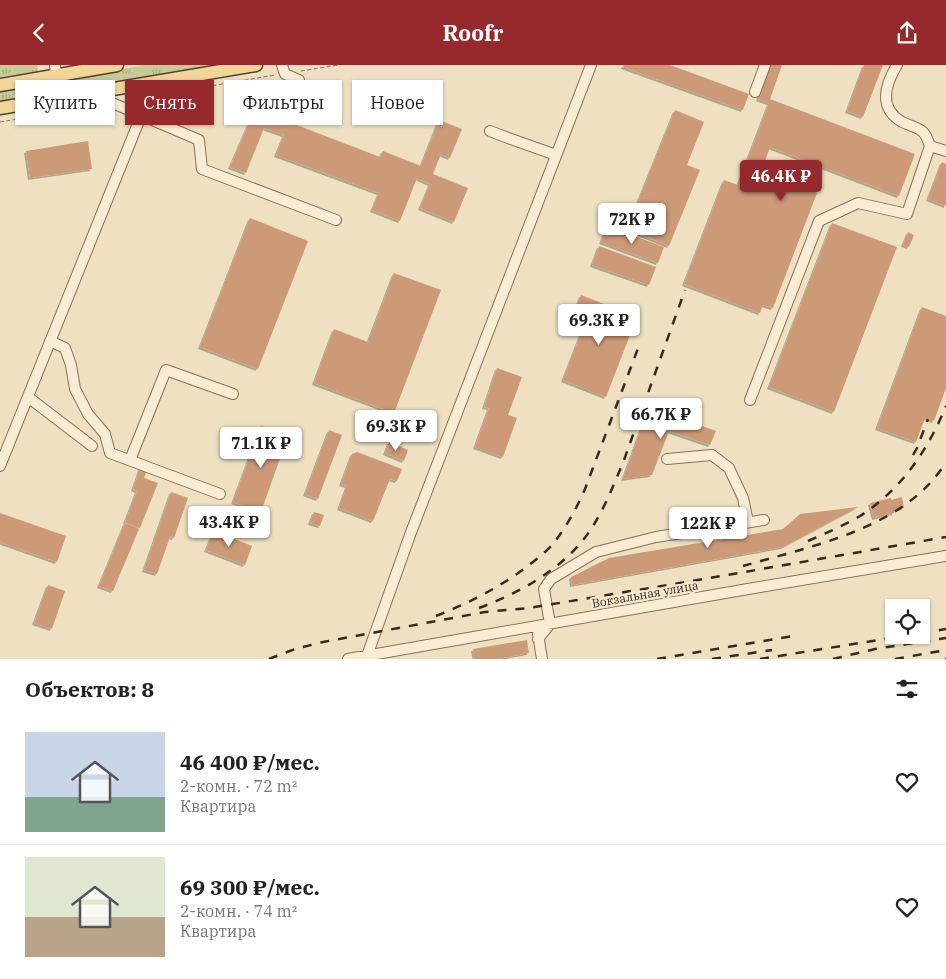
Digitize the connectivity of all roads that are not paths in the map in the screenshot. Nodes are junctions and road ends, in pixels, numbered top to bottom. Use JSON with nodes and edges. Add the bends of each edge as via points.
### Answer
{"nodes":[{"id":1,"x":117,"y":65,"type":"edge"},
{"id":2,"x":256,"y":65,"type":"edge"},
{"id":3,"x":591,"y":65,"type":"edge"},
{"id":4,"x":765,"y":65,"type":"edge"},
{"id":5,"x":897,"y":65,"type":"edge"},
{"id":6,"x":284,"y":69,"type":"edge"},
{"id":7,"x":56,"y":70,"type":"edge"},
{"id":8,"x":299,"y":80,"type":"dead end"},
{"id":9,"x":0,"y":85,"type":"edge"},
{"id":10,"x":115,"y":89,"type":"edge"},
{"id":11,"x":755,"y":93,"type":"dead end"},
{"id":12,"x":15,"y":105,"type":"edge"},
{"id":13,"x":0,"y":108,"type":"edge"},
{"id":14,"x":137,"y":125,"type":"edge"},
{"id":15,"x":163,"y":125,"type":"edge"},
{"id":16,"x":490,"y":131,"type":"dead end"},
{"id":17,"x":930,"y":145,"type":"junction"},
{"id":18,"x":946,"y":151,"type":"edge"},
{"id":19,"x":556,"y":155,"type":"junction"},
{"id":20,"x":336,"y":220,"type":"dead end"},
{"id":21,"x":50,"y":341,"type":"junction"},
{"id":22,"x":233,"y":394,"type":"dead end"},
{"id":23,"x":28,"y":397,"type":"junction"},
{"id":24,"x":750,"y":400,"type":"dead end"},
{"id":25,"x":92,"y":446,"type":"dead end"},
{"id":26,"x":668,"y":459,"type":"dead end"},
{"id":27,"x":130,"y":460,"type":"junction"},
{"id":28,"x":0,"y":466,"type":"edge"},
{"id":29,"x":220,"y":494,"type":"dead end"},
{"id":30,"x":764,"y":520,"type":"dead end"},
{"id":31,"x":748,"y":522,"type":"junction"},
{"id":32,"x":946,"y":557,"type":"edge"},
{"id":33,"x":550,"y":623,"type":"junction"},
{"id":34,"x":536,"y":626,"type":"junction"},
{"id":35,"x":538,"y":639,"type":"junction"},
{"id":36,"x":367,"y":656,"type":"junction"},
{"id":37,"x":348,"y":659,"type":"edge"},
{"id":38,"x":542,"y":659,"type":"edge"}],
"edges":[{"from":1,"to":7,"type":"main road"},
{"from":2,"to":10,"type":"main road"},
{"from":3,"to":19,"type":"street"},
{"from":4,"to":11,"type":"street"},
{"from":5,"to":17,"type":"street","via":[[890,76],[885,98],[888,110],[899,120],[922,131]]},
{"from":6,"to":8,"type":"street"},
{"from":7,"to":9,"type":"main road"},
{"from":12,"to":13,"type":"main road"},
{"from":14,"to":21,"type":"street"},
{"from":15,"to":20,"type":"street","via":[[199,140],[202,169]]},
{"from":16,"to":19,"type":"street"},
{"from":17,"to":18,"type":"street"},
{"from":17,"to":24,"type":"street","via":[[908,214],[858,203],[819,221]]},
{"from":19,"to":36,"type":"street"},
{"from":21,"to":23,"type":"street"},
{"from":21,"to":27,"type":"street","via":[[65,348],[75,389],[88,414],[105,434],[110,453]]},
{"from":22,"to":27,"type":"street","via":[[166,370]]},
{"from":23,"to":25,"type":"street"},
{"from":23,"to":28,"type":"street"},
{"from":26,"to":31,"type":"street","via":[[712,455],[729,468],[743,498]]},
{"from":27,"to":29,"type":"street"},
{"from":30,"to":31,"type":"street"},
{"from":31,"to":33,"type":"street","via":[[656,537],[596,552],[551,579],[544,589]]},
{"from":32,"to":33,"type":"street","name":"Вокзальная улица"},
{"from":33,"to":34,"type":"street","name":"Вокзальная улица"},
{"from":33,"to":35,"type":"street"},
{"from":34,"to":35,"type":"street"},
{"from":34,"to":36,"type":"street","name":"Вокзальная улица"},
{"from":35,"to":38,"type":"street"},
{"from":36,"to":37,"type":"street","name":"Вокзальная улица"}]}
